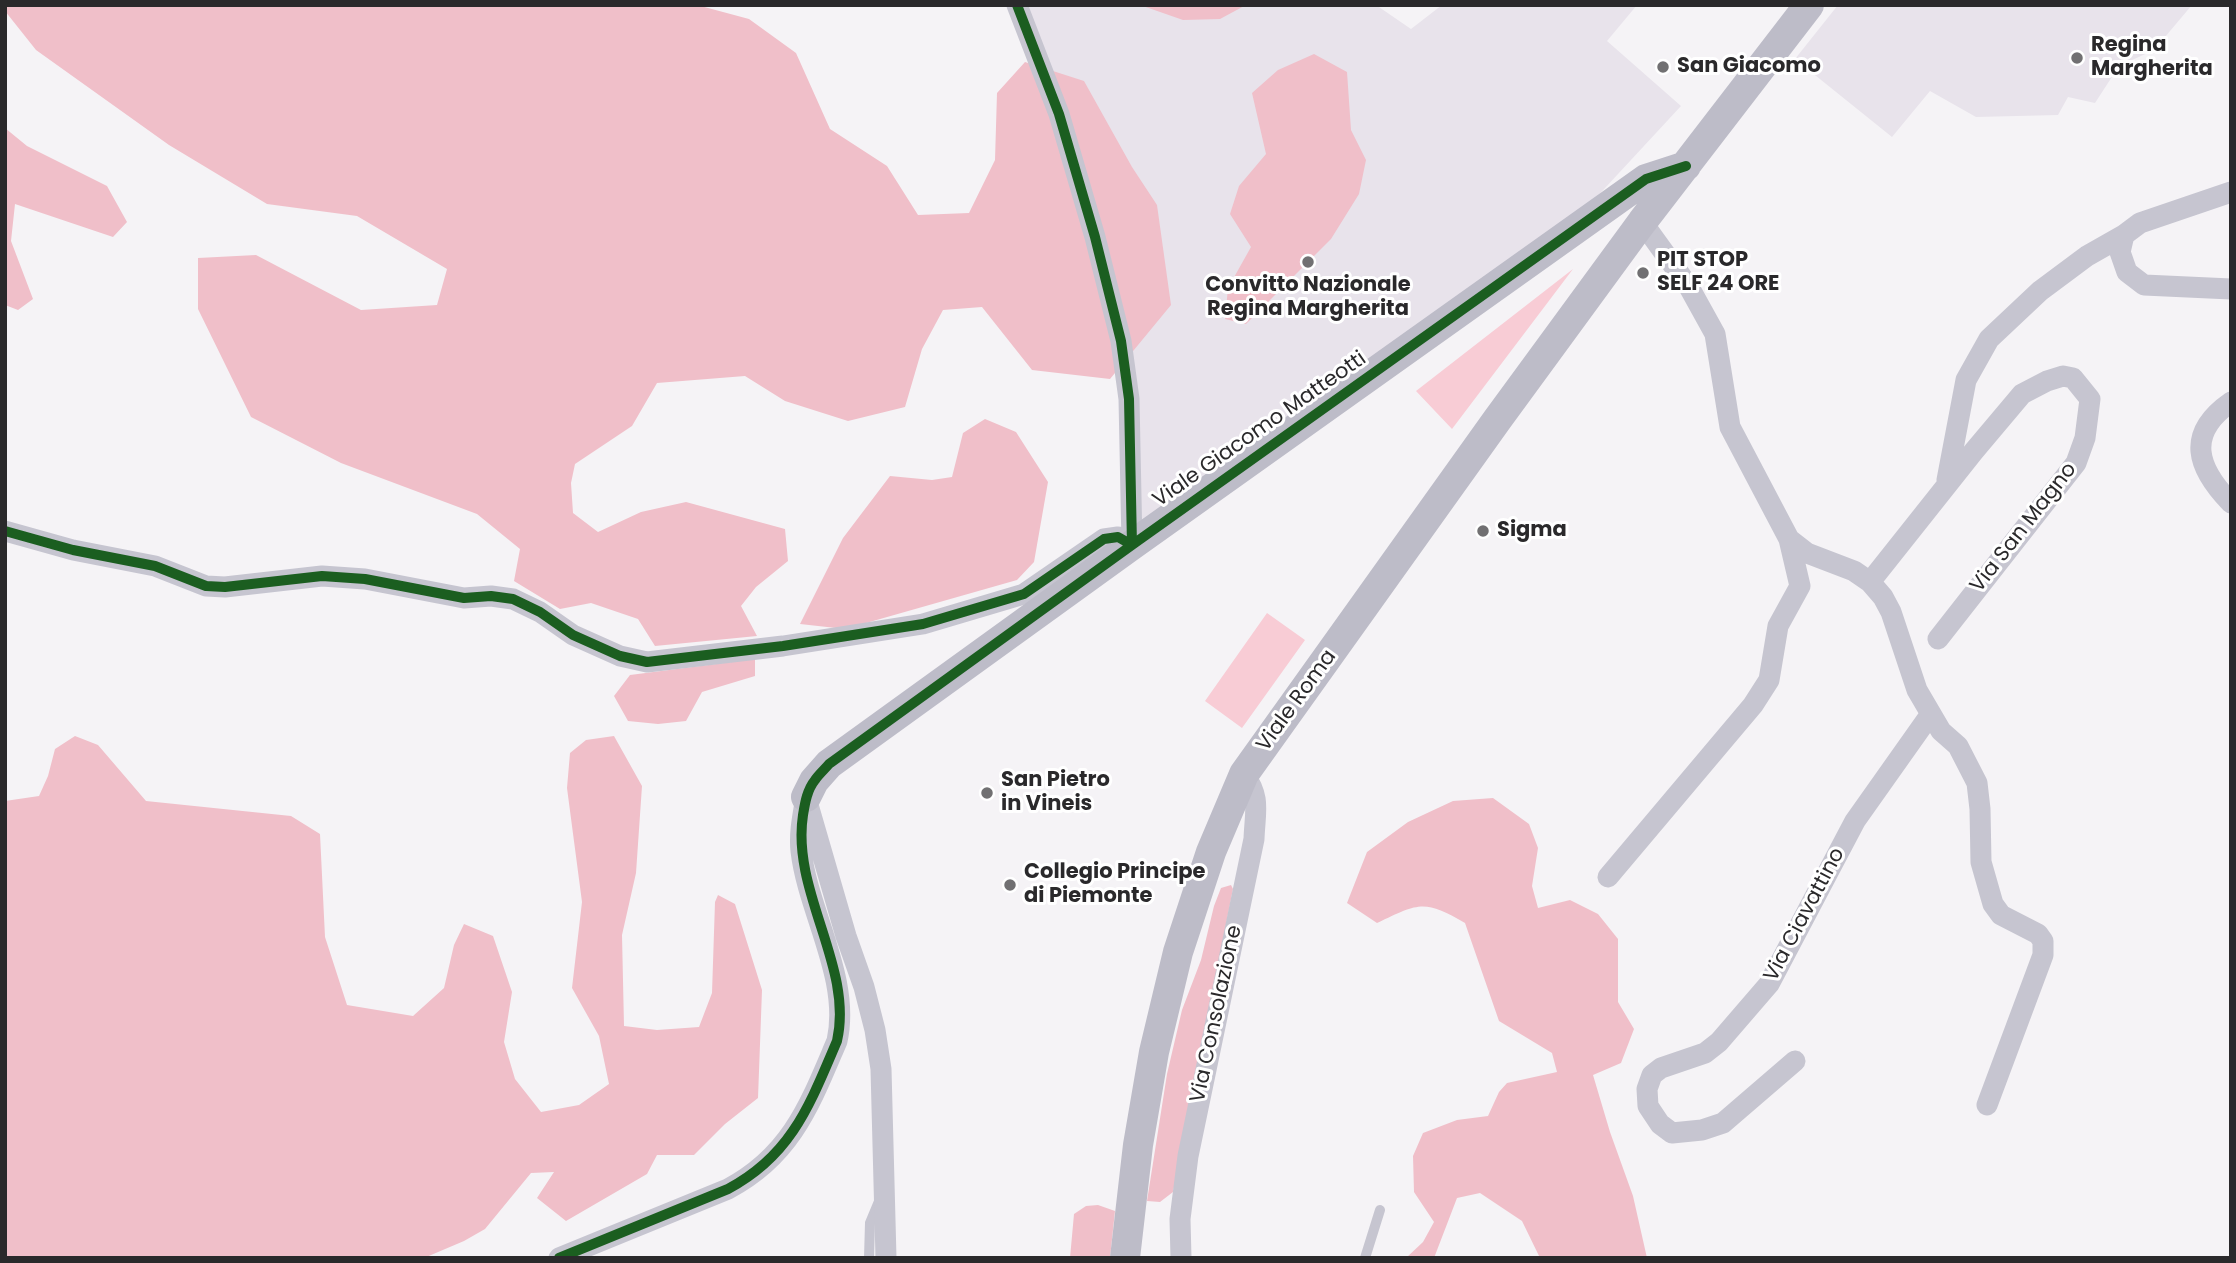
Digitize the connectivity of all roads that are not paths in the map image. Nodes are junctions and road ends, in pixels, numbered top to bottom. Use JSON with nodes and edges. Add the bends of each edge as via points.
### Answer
{"nodes":[{"id":1,"x":1017,"y":5,"type":"edge"},
{"id":2,"x":1809,"y":5,"type":"edge"},
{"id":3,"x":1686,"y":166,"type":"junction"},
{"id":4,"x":2231,"y":192,"type":"edge"},
{"id":5,"x":1642,"y":222,"type":"junction"},
{"id":6,"x":2124,"y":235,"type":"junction"},
{"id":7,"x":2231,"y":289,"type":"edge"},
{"id":8,"x":2231,"y":402,"type":"edge"},
{"id":9,"x":1946,"y":486,"type":"junction"},
{"id":10,"x":2231,"y":503,"type":"edge"},
{"id":11,"x":5,"y":531,"type":"edge"},
{"id":12,"x":1789,"y":539,"type":"junction"},
{"id":13,"x":1132,"y":545,"type":"junction"},
{"id":14,"x":1870,"y":582,"type":"junction"},
{"id":15,"x":1938,"y":639,"type":"dead end"},
{"id":16,"x":1930,"y":715,"type":"junction"},
{"id":17,"x":1244,"y":774,"type":"junction"},
{"id":18,"x":806,"y":797,"type":"junction"},
{"id":19,"x":1608,"y":877,"type":"dead end"},
{"id":20,"x":1795,"y":1062,"type":"dead end"},
{"id":21,"x":1987,"y":1105,"type":"dead end"},
{"id":22,"x":883,"y":1191,"type":"junction"},
{"id":23,"x":1380,"y":1210,"type":"dead end"},
{"id":24,"x":559,"y":1258,"type":"edge"},
{"id":25,"x":869,"y":1258,"type":"edge"},
{"id":26,"x":886,"y":1258,"type":"edge"},
{"id":27,"x":1125,"y":1258,"type":"edge"},
{"id":28,"x":1181,"y":1258,"type":"edge"},
{"id":29,"x":1365,"y":1258,"type":"edge"}],
"edges":[{"from":1,"to":13,"type":"street","via":[[1059,114],[1121,341],[1129,399]]},
{"from":2,"to":3,"type":"street","name":"Viale Roma"},
{"from":3,"to":5,"type":"street","name":"Viale Roma"},
{"from":3,"to":13,"type":"street","name":"Viale Giacomo Matteotti","via":[[1646,179]]},
{"from":4,"to":6,"type":"street","name":"Via San Magno","via":[[2140,223]]},
{"from":5,"to":12,"type":"street","via":[[1689,287],[1715,334],[1730,427]]},
{"from":5,"to":17,"type":"street","name":"Viale Roma"},
{"from":6,"to":7,"type":"street","via":[[2120,252],[2127,272],[2144,285]]},
{"from":6,"to":9,"type":"street","name":"Via San Magno","via":[[2040,291],[1989,339],[1966,380]]},
{"from":8,"to":10,"type":"street","via":[[2214,414],[2202,437],[2200,457],[2215,486]]},
{"from":9,"to":14,"type":"street","name":"Via San Magno"},
{"from":9,"to":15,"type":"street","name":"Via San Magno","via":[[2022,394],[2063,376],[2073,378],[2090,399],[2076,463]]},
{"from":11,"to":13,"type":"street","via":[[155,566],[206,586],[321,576],[365,579],[464,598],[513,598],[573,635],[620,656],[647,662],[923,624],[1024,594],[1104,539],[1118,537]]},
{"from":12,"to":14,"type":"street"},
{"from":12,"to":19,"type":"street","via":[[1800,586],[1778,626],[1769,680]]},
{"from":13,"to":18,"type":"street","name":"Viale Giacomo Matteotti","via":[[829,764]]},
{"from":14,"to":16,"type":"street","via":[[1891,612]]},
{"from":16,"to":20,"type":"street","name":"Via Ciavattino","via":[[1855,821],[1769,984],[1706,1054],[1652,1075],[1648,1106],[1672,1133],[1702,1130],[1723,1123]]},
{"from":16,"to":21,"type":"street","via":[[1958,747],[1977,783],[1981,862],[1993,904],[2001,915],[2043,941],[2043,955]]},
{"from":17,"to":27,"type":"street","name":"Viale Roma","via":[[1211,852],[1178,952],[1154,1052]]},
{"from":17,"to":28,"type":"street","name":"Via Consolazione","via":[[1256,801],[1254,839],[1188,1156],[1180,1219]]},
{"from":18,"to":22,"type":"street","via":[[875,1030],[881,1069]]},
{"from":18,"to":24,"type":"street","via":[[801,851],[835,979],[840,1029],[806,1112],[777,1153],[747,1179]]},
{"from":22,"to":25,"type":"lane","via":[[870,1223]]},
{"from":22,"to":26,"type":"street"},
{"from":23,"to":29,"type":"lane"}]}
